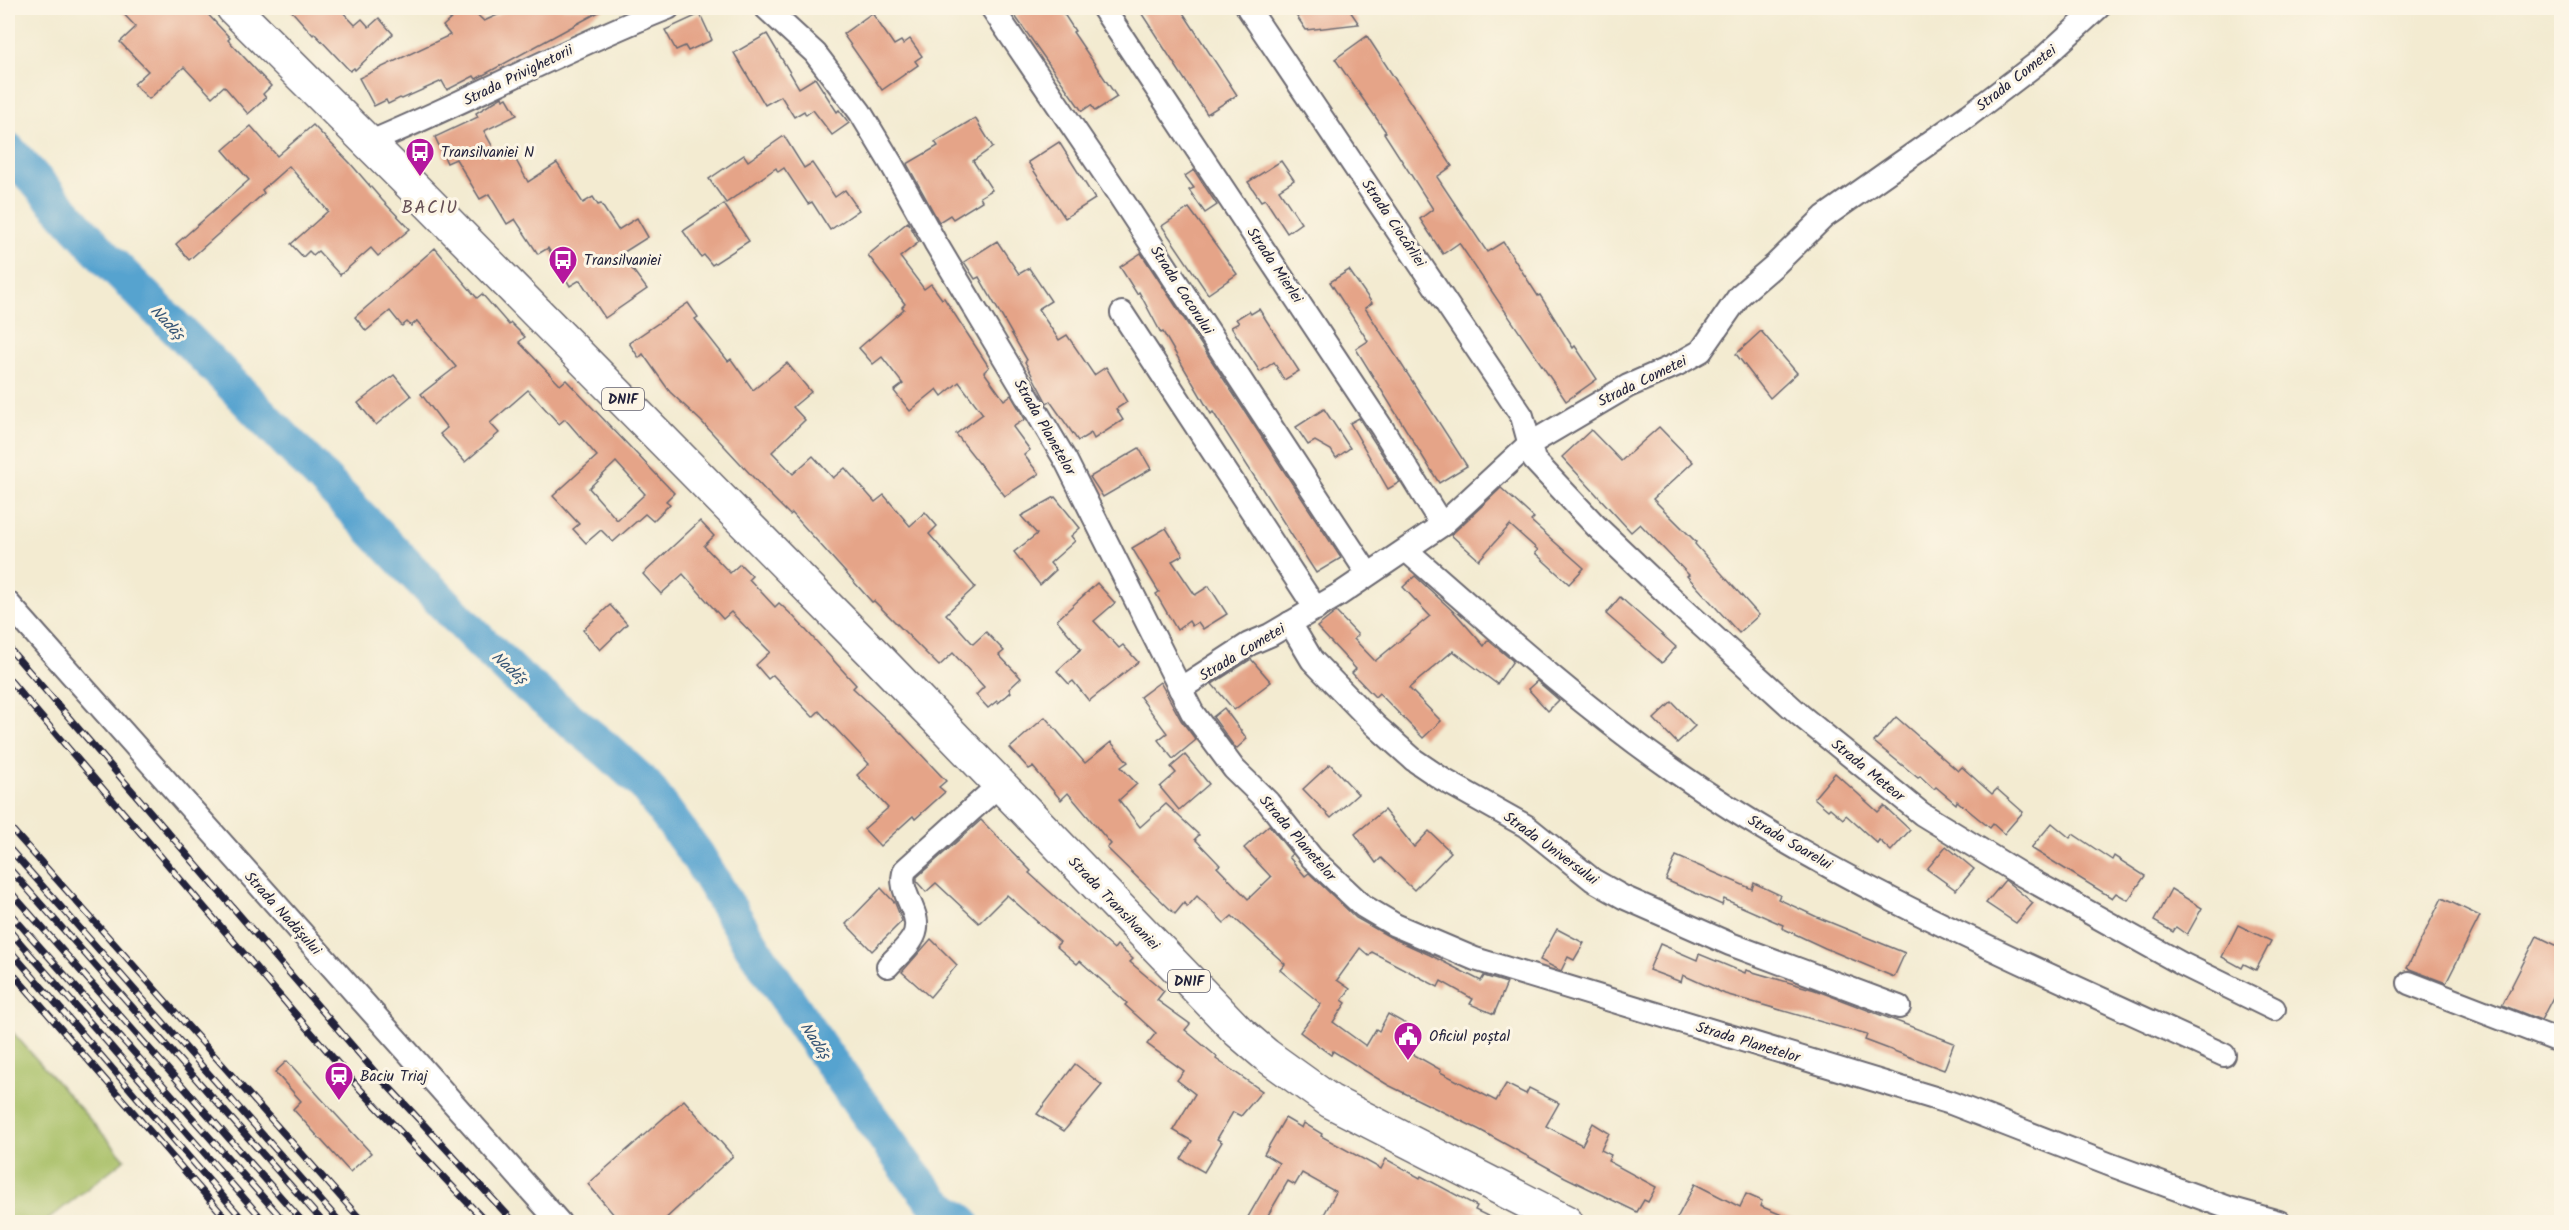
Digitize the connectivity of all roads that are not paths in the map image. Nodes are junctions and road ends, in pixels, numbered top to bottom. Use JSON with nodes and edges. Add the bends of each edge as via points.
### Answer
{"nodes":[{"id":1,"x":233,"y":8,"type":"edge"},
{"id":2,"x":668,"y":8,"type":"edge"},
{"id":3,"x":766,"y":8,"type":"edge"},
{"id":4,"x":992,"y":8,"type":"edge"},
{"id":5,"x":1103,"y":8,"type":"edge"},
{"id":6,"x":1248,"y":8,"type":"edge"},
{"id":7,"x":2098,"y":8,"type":"edge"},
{"id":8,"x":368,"y":143,"type":"junction"},
{"id":9,"x":1122,"y":313,"type":"dead end"},
{"id":10,"x":1528,"y":445,"type":"junction"},
{"id":11,"x":1442,"y":525,"type":"junction"},
{"id":12,"x":1406,"y":550,"type":"junction"},
{"id":13,"x":1368,"y":574,"type":"junction"},
{"id":14,"x":8,"y":603,"type":"edge"},
{"id":15,"x":1316,"y":609,"type":"junction"},
{"id":16,"x":1290,"y":623,"type":"junction"},
{"id":17,"x":1180,"y":689,"type":"junction"},
{"id":18,"x":1000,"y":784,"type":"junction"},
{"id":19,"x":888,"y":966,"type":"dead end"},
{"id":20,"x":2409,"y":983,"type":"dead end"},
{"id":21,"x":1899,"y":1007,"type":"dead end"},
{"id":22,"x":2274,"y":1009,"type":"dead end"},
{"id":23,"x":2562,"y":1042,"type":"edge"},
{"id":24,"x":2224,"y":1055,"type":"dead end"},
{"id":25,"x":559,"y":1222,"type":"edge"},
{"id":26,"x":1566,"y":1222,"type":"edge"},
{"id":27,"x":2279,"y":1222,"type":"edge"}],
"edges":[{"from":1,"to":8,"type":"main road","number":"DN1F"},
{"from":2,"to":8,"type":"street","name":"Strada Privighetorii"},
{"from":3,"to":17,"type":"street","name":"Strada Planetelor","via":[[815,53],[860,112],[1065,461]]},
{"from":4,"to":13,"type":"street","name":"Strada Cocorului"},
{"from":5,"to":11,"type":"street","name":"Strada Mierlei","via":[[1382,428]]},
{"from":6,"to":10,"type":"street","name":"Strada Ciocârliei","via":[[1492,370],[1521,416]]},
{"from":7,"to":10,"type":"street","name":"Strada Cometei","via":[[2040,61],[1824,217],[1740,295],[1701,351],[1619,390]]},
{"from":8,"to":18,"type":"main road","name":"Strada Transilvaniei","number":"DN1F"},
{"from":9,"to":15,"type":"street"},
{"from":10,"to":11,"type":"street","name":"Strada Cometei"},
{"from":10,"to":22,"type":"street","name":"Strada Meteor","via":[[1542,471],[1679,605],[1800,715],[1922,814],[2182,964]]},
{"from":11,"to":12,"type":"street","name":"Strada Cometei"},
{"from":12,"to":13,"type":"street","name":"Strada Cometei"},
{"from":12,"to":24,"type":"street","name":"Strada Soarelui","via":[[1587,707],[1677,773],[1758,825],[1964,934]]},
{"from":13,"to":15,"type":"street","name":"Strada Cometei"},
{"from":14,"to":25,"type":"street","name":"Strada Nadășului"},
{"from":15,"to":16,"type":"street","name":"Strada Cometei"},
{"from":16,"to":17,"type":"street","name":"Strada Cometei","via":[[1249,644]]},
{"from":16,"to":21,"type":"street","name":"Strada Universului","via":[[1312,660],[1414,760],[1526,826],[1593,880],[1730,944]]},
{"from":17,"to":27,"type":"street","name":"Strada Planetelor","via":[[1212,741],[1312,858],[1363,906],[1395,925],[1475,959],[1951,1103],[2229,1208]]},
{"from":18,"to":19,"type":"street","via":[[906,870],[902,883],[914,913],[916,931]]},
{"from":18,"to":26,"type":"main road","name":"Strada Transilvaniei","number":"DN1F","via":[[1266,1055],[1339,1107]]},
{"from":20,"to":23,"type":"street"}]}
